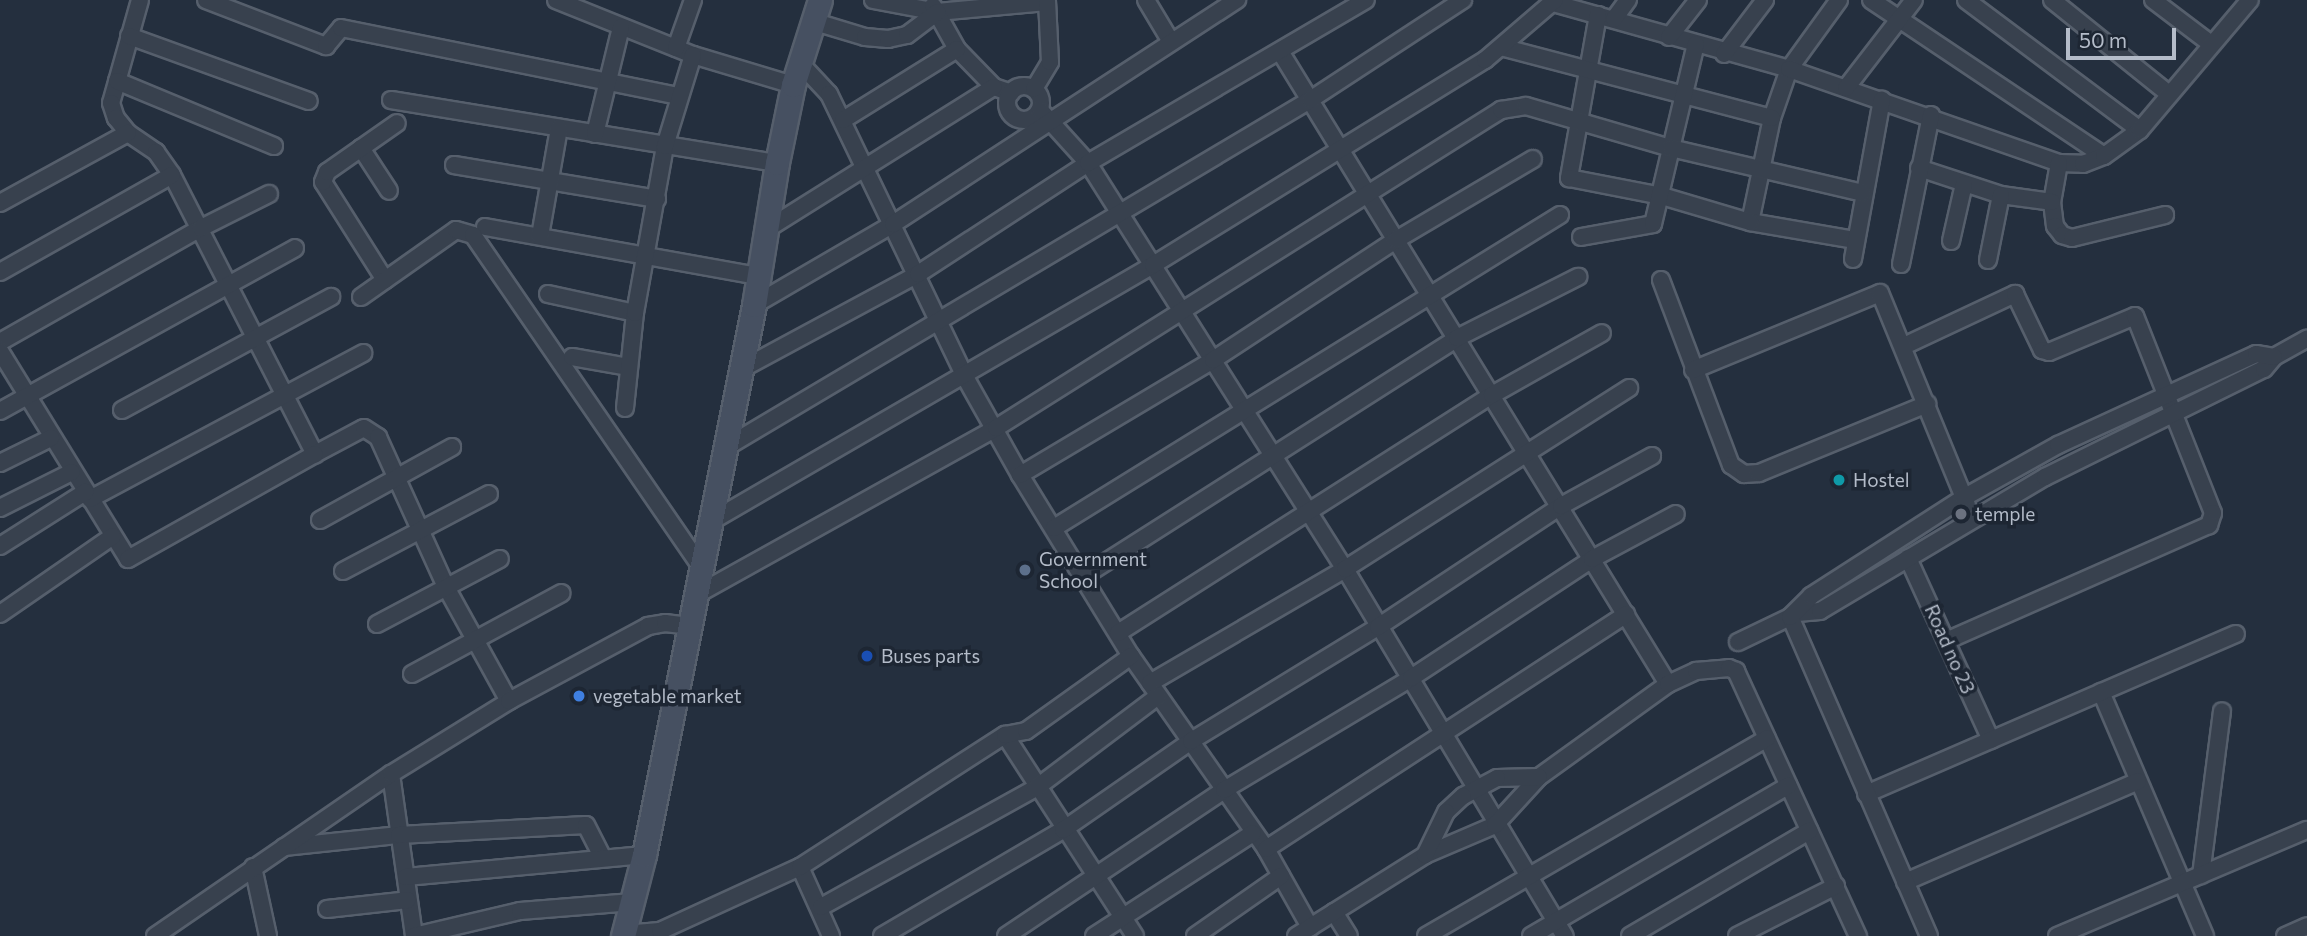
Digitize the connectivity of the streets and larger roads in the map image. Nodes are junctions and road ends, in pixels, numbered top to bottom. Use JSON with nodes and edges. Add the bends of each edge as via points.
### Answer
{"nodes":[{"id":1,"x":140,"y":0,"type":"edge"},
{"id":2,"x":206,"y":0,"type":"edge"},
{"id":3,"x":556,"y":0,"type":"edge"},
{"id":4,"x":603,"y":0,"type":"edge"},
{"id":5,"x":693,"y":0,"type":"edge"},
{"id":6,"x":873,"y":0,"type":"edge"},
{"id":7,"x":1146,"y":0,"type":"edge"},
{"id":8,"x":1237,"y":0,"type":"edge"},
{"id":9,"x":1366,"y":0,"type":"edge"},
{"id":10,"x":1463,"y":0,"type":"edge"},
{"id":11,"x":1628,"y":0,"type":"edge"},
{"id":12,"x":1698,"y":0,"type":"edge"},
{"id":13,"x":1765,"y":0,"type":"edge"},
{"id":14,"x":1839,"y":0,"type":"edge"},
{"id":15,"x":1871,"y":0,"type":"edge"},
{"id":16,"x":1914,"y":0,"type":"edge"},
{"id":17,"x":1966,"y":0,"type":"edge"},
{"id":18,"x":2052,"y":0,"type":"edge"},
{"id":19,"x":2153,"y":0,"type":"edge"},
{"id":20,"x":2249,"y":0,"type":"edge"},
{"id":21,"x":1047,"y":1,"type":"edge"},
{"id":22,"x":1554,"y":1,"type":"edge"},
{"id":23,"x":968,"y":4,"type":"edge"},
{"id":24,"x":1218,"y":5,"type":"edge"},
{"id":25,"x":933,"y":6,"type":"edge"},
{"id":26,"x":816,"y":10,"type":"edge"},
{"id":27,"x":597,"y":16,"type":"junction"},
{"id":28,"x":1606,"y":17,"type":"junction"},
{"id":29,"x":1899,"y":20,"type":"junction"},
{"id":30,"x":621,"y":27,"type":"junction"},
{"id":31,"x":128,"y":36,"type":"junction"},
{"id":32,"x":1669,"y":37,"type":"junction"},
{"id":33,"x":1170,"y":40,"type":"junction"},
{"id":34,"x":1696,"y":44,"type":"junction"},
{"id":35,"x":2211,"y":44,"type":"junction"},
{"id":36,"x":1500,"y":47,"type":"junction"},
{"id":37,"x":676,"y":48,"type":"junction"},
{"id":38,"x":957,"y":49,"type":"junction"},
{"id":39,"x":1281,"y":53,"type":"junction"},
{"id":40,"x":1724,"y":54,"type":"junction"},
{"id":41,"x":693,"y":55,"type":"junction"},
{"id":42,"x":1588,"y":66,"type":"junction"},
{"id":43,"x":1789,"y":69,"type":"junction"},
{"id":44,"x":797,"y":74,"type":"junction"},
{"id":45,"x":117,"y":81,"type":"junction"},
{"id":46,"x":607,"y":84,"type":"junction"},
{"id":47,"x":994,"y":87,"type":"junction"},
{"id":48,"x":1846,"y":88,"type":"junction"},
{"id":49,"x":1034,"y":89,"type":"junction"},
{"id":50,"x":1011,"y":93,"type":"junction"},
{"id":51,"x":1682,"y":94,"type":"junction"},
{"id":52,"x":2169,"y":94,"type":"junction"},
{"id":53,"x":678,"y":96,"type":"junction"},
{"id":54,"x":391,"y":100,"type":"dead end"},
{"id":55,"x":1310,"y":100,"type":"junction"},
{"id":56,"x":1882,"y":100,"type":"junction"},
{"id":57,"x":309,"y":101,"type":"dead end"},
{"id":58,"x":1046,"y":115,"type":"junction"},
{"id":59,"x":1931,"y":115,"type":"junction"},
{"id":60,"x":1772,"y":118,"type":"junction"},
{"id":61,"x":843,"y":120,"type":"junction"},
{"id":62,"x":1579,"y":121,"type":"junction"},
{"id":63,"x":397,"y":123,"type":"dead end"},
{"id":64,"x":559,"y":128,"type":"junction"},
{"id":65,"x":2140,"y":130,"type":"junction"},
{"id":66,"x":128,"y":134,"type":"junction"},
{"id":67,"x":595,"y":134,"type":"junction"},
{"id":68,"x":274,"y":146,"type":"dead end"},
{"id":69,"x":665,"y":146,"type":"junction"},
{"id":70,"x":361,"y":148,"type":"junction"},
{"id":71,"x":1671,"y":148,"type":"junction"},
{"id":72,"x":1340,"y":149,"type":"junction"},
{"id":73,"x":2104,"y":156,"type":"junction"},
{"id":74,"x":1533,"y":159,"type":"dead end"},
{"id":75,"x":777,"y":163,"type":"junction"},
{"id":76,"x":1088,"y":163,"type":"junction"},
{"id":77,"x":2059,"y":163,"type":"junction"},
{"id":78,"x":454,"y":165,"type":"dead end"},
{"id":79,"x":869,"y":168,"type":"junction"},
{"id":80,"x":1919,"y":168,"type":"junction"},
{"id":81,"x":1761,"y":169,"type":"junction"},
{"id":82,"x":173,"y":175,"type":"junction"},
{"id":83,"x":549,"y":181,"type":"junction"},
{"id":84,"x":1964,"y":184,"type":"junction"},
{"id":85,"x":389,"y":191,"type":"dead end"},
{"id":86,"x":1863,"y":192,"type":"junction"},
{"id":87,"x":269,"y":194,"type":"dead end"},
{"id":88,"x":2001,"y":195,"type":"junction"},
{"id":89,"x":1369,"y":196,"type":"junction"},
{"id":90,"x":1662,"y":196,"type":"junction"},
{"id":91,"x":657,"y":199,"type":"junction"},
{"id":92,"x":2052,"y":201,"type":"junction"},
{"id":93,"x":0,"y":203,"type":"edge"},
{"id":94,"x":1121,"y":214,"type":"junction"},
{"id":95,"x":1560,"y":215,"type":"dead end"},
{"id":96,"x":2165,"y":215,"type":"dead end"},
{"id":97,"x":1750,"y":222,"type":"junction"},
{"id":98,"x":893,"y":224,"type":"junction"},
{"id":99,"x":485,"y":227,"type":"dead end"},
{"id":100,"x":201,"y":228,"type":"junction"},
{"id":101,"x":764,"y":231,"type":"junction"},
{"id":102,"x":540,"y":236,"type":"junction"},
{"id":103,"x":1581,"y":237,"type":"dead end"},
{"id":104,"x":1396,"y":240,"type":"junction"},
{"id":105,"x":1855,"y":240,"type":"junction"},
{"id":106,"x":1951,"y":242,"type":"dead end"},
{"id":107,"x":295,"y":247,"type":"dead end"},
{"id":108,"x":645,"y":256,"type":"junction"},
{"id":109,"x":1853,"y":259,"type":"dead end"},
{"id":110,"x":1988,"y":260,"type":"dead end"},
{"id":111,"x":1901,"y":264,"type":"dead end"},
{"id":112,"x":1153,"y":265,"type":"junction"},
{"id":113,"x":0,"y":272,"type":"edge"},
{"id":114,"x":918,"y":274,"type":"junction"},
{"id":115,"x":756,"y":276,"type":"junction"},
{"id":116,"x":1578,"y":277,"type":"dead end"},
{"id":117,"x":385,"y":280,"type":"junction"},
{"id":118,"x":1661,"y":280,"type":"dead end"},
{"id":119,"x":230,"y":283,"type":"junction"},
{"id":120,"x":548,"y":294,"type":"dead end"},
{"id":121,"x":1430,"y":294,"type":"junction"},
{"id":122,"x":331,"y":297,"type":"dead end"},
{"id":123,"x":361,"y":298,"type":"dead end"},
{"id":124,"x":754,"y":305,"type":"junction"},
{"id":125,"x":635,"y":313,"type":"junction"},
{"id":126,"x":1182,"y":314,"type":"junction"},
{"id":127,"x":941,"y":323,"type":"junction"},
{"id":128,"x":1602,"y":333,"type":"dead end"},
{"id":129,"x":1457,"y":338,"type":"junction"},
{"id":130,"x":2307,"y":339,"type":"edge"},
{"id":131,"x":256,"y":340,"type":"junction"},
{"id":132,"x":0,"y":342,"type":"edge"},
{"id":133,"x":1904,"y":346,"type":"junction"},
{"id":134,"x":0,"y":351,"type":"edge"},
{"id":135,"x":364,"y":353,"type":"dead end"},
{"id":136,"x":572,"y":357,"type":"dead end"},
{"id":137,"x":2274,"y":357,"type":"junction"},
{"id":138,"x":1213,"y":360,"type":"junction"},
{"id":139,"x":629,"y":367,"type":"junction"},
{"id":140,"x":1693,"y":370,"type":"junction"},
{"id":141,"x":738,"y":371,"type":"junction"},
{"id":142,"x":965,"y":377,"type":"junction"},
{"id":143,"x":1629,"y":388,"type":"dead end"},
{"id":144,"x":2166,"y":394,"type":"junction"},
{"id":145,"x":1492,"y":395,"type":"junction"},
{"id":146,"x":283,"y":396,"type":"junction"},
{"id":147,"x":25,"y":398,"type":"junction"},
{"id":148,"x":1927,"y":404,"type":"junction"},
{"id":149,"x":625,"y":408,"type":"dead end"},
{"id":150,"x":122,"y":410,"type":"dead end"},
{"id":151,"x":0,"y":411,"type":"edge"},
{"id":152,"x":1244,"y":411,"type":"junction"},
{"id":153,"x":2175,"y":413,"type":"junction"},
{"id":154,"x":996,"y":428,"type":"junction"},
{"id":155,"x":51,"y":438,"type":"junction"},
{"id":156,"x":452,"y":447,"type":"dead end"},
{"id":157,"x":723,"y":449,"type":"junction"},
{"id":158,"x":1526,"y":450,"type":"junction"},
{"id":159,"x":315,"y":454,"type":"junction"},
{"id":160,"x":1652,"y":456,"type":"dead end"},
{"id":161,"x":1275,"y":457,"type":"junction"},
{"id":162,"x":0,"y":463,"type":"edge"},
{"id":163,"x":72,"y":472,"type":"junction"},
{"id":164,"x":1020,"y":475,"type":"junction"},
{"id":165,"x":398,"y":478,"type":"junction"},
{"id":166,"x":489,"y":494,"type":"dead end"},
{"id":167,"x":88,"y":496,"type":"junction"},
{"id":168,"x":1963,"y":498,"type":"junction"},
{"id":169,"x":1561,"y":506,"type":"junction"},
{"id":170,"x":0,"y":508,"type":"edge"},
{"id":171,"x":1308,"y":510,"type":"junction"},
{"id":172,"x":1676,"y":514,"type":"dead end"},
{"id":173,"x":1974,"y":518,"type":"junction"},
{"id":174,"x":320,"y":520,"type":"dead end"},
{"id":175,"x":710,"y":522,"type":"junction"},
{"id":176,"x":1054,"y":528,"type":"junction"},
{"id":177,"x":420,"y":531,"type":"junction"},
{"id":178,"x":113,"y":536,"type":"junction"},
{"id":179,"x":0,"y":546,"type":"edge"},
{"id":180,"x":1908,"y":558,"type":"junction"},
{"id":181,"x":500,"y":559,"type":"dead end"},
{"id":182,"x":1592,"y":559,"type":"junction"},
{"id":183,"x":701,"y":567,"type":"junction"},
{"id":184,"x":1345,"y":569,"type":"junction"},
{"id":185,"x":343,"y":571,"type":"dead end"},
{"id":186,"x":1084,"y":576,"type":"junction"},
{"id":187,"x":446,"y":587,"type":"junction"},
{"id":188,"x":562,"y":593,"type":"dead end"},
{"id":189,"x":696,"y":595,"type":"junction"},
{"id":190,"x":0,"y":614,"type":"edge"},
{"id":191,"x":1626,"y":614,"type":"junction"},
{"id":192,"x":1793,"y":615,"type":"junction"},
{"id":193,"x":377,"y":624,"type":"dead end"},
{"id":194,"x":689,"y":626,"type":"junction"},
{"id":195,"x":1378,"y":627,"type":"junction"},
{"id":196,"x":1118,"y":633,"type":"junction"},
{"id":197,"x":2236,"y":634,"type":"dead end"},
{"id":198,"x":1946,"y":641,"type":"junction"},
{"id":199,"x":474,"y":642,"type":"junction"},
{"id":200,"x":1738,"y":642,"type":"dead end"},
{"id":201,"x":1131,"y":656,"type":"junction"},
{"id":202,"x":412,"y":674,"type":"dead end"},
{"id":203,"x":1410,"y":678,"type":"junction"},
{"id":204,"x":1668,"y":684,"type":"junction"},
{"id":205,"x":1154,"y":690,"type":"junction"},
{"id":206,"x":2101,"y":692,"type":"junction"},
{"id":207,"x":509,"y":701,"type":"junction"},
{"id":208,"x":2222,"y":710,"type":"dead end"},
{"id":209,"x":1444,"y":734,"type":"junction"},
{"id":210,"x":1004,"y":735,"type":"junction"},
{"id":211,"x":1767,"y":738,"type":"junction"},
{"id":212,"x":1991,"y":740,"type":"junction"},
{"id":213,"x":1191,"y":741,"type":"junction"},
{"id":214,"x":391,"y":774,"type":"junction"},
{"id":215,"x":1538,"y":777,"type":"junction"},
{"id":216,"x":2138,"y":781,"type":"junction"},
{"id":217,"x":1788,"y":786,"type":"junction"},
{"id":218,"x":1036,"y":788,"type":"junction"},
{"id":219,"x":1475,"y":788,"type":"junction"},
{"id":220,"x":1224,"y":790,"type":"junction"},
{"id":221,"x":1866,"y":794,"type":"junction"},
{"id":222,"x":1495,"y":825,"type":"junction"},
{"id":223,"x":2307,"y":830,"type":"edge"},
{"id":224,"x":1063,"y":831,"type":"junction"},
{"id":225,"x":1809,"y":831,"type":"junction"},
{"id":226,"x":1252,"y":833,"type":"junction"},
{"id":227,"x":399,"y":835,"type":"junction"},
{"id":228,"x":282,"y":848,"type":"junction"},
{"id":229,"x":1266,"y":849,"type":"junction"},
{"id":230,"x":644,"y":855,"type":"junction"},
{"id":231,"x":1425,"y":855,"type":"junction"},
{"id":232,"x":602,"y":856,"type":"junction"},
{"id":233,"x":253,"y":867,"type":"junction"},
{"id":234,"x":800,"y":867,"type":"junction"},
{"id":235,"x":1527,"y":874,"type":"junction"},
{"id":236,"x":2202,"y":875,"type":"junction"},
{"id":237,"x":1281,"y":876,"type":"junction"},
{"id":238,"x":406,"y":877,"type":"junction"},
{"id":239,"x":1093,"y":878,"type":"junction"},
{"id":240,"x":1905,"y":882,"type":"junction"},
{"id":241,"x":2183,"y":882,"type":"junction"},
{"id":242,"x":1836,"y":886,"type":"junction"},
{"id":243,"x":408,"y":900,"type":"junction"},
{"id":244,"x":633,"y":902,"type":"junction"},
{"id":245,"x":821,"y":907,"type":"junction"},
{"id":246,"x":327,"y":909,"type":"dead end"},
{"id":247,"x":1334,"y":912,"type":"junction"},
{"id":248,"x":1121,"y":917,"type":"junction"},
{"id":249,"x":1556,"y":921,"type":"junction"},
{"id":250,"x":2307,"y":926,"type":"edge"},
{"id":251,"x":1311,"y":927,"type":"junction"},
{"id":252,"x":1649,"y":931,"type":"edge"},
{"id":253,"x":1852,"y":934,"type":"edge"},
{"id":254,"x":623,"y":935,"type":"edge"},
{"id":255,"x":155,"y":936,"type":"edge"},
{"id":256,"x":268,"y":936,"type":"edge"},
{"id":257,"x":414,"y":936,"type":"edge"},
{"id":258,"x":831,"y":936,"type":"edge"},
{"id":259,"x":882,"y":936,"type":"edge"},
{"id":260,"x":1006,"y":936,"type":"edge"},
{"id":261,"x":1094,"y":936,"type":"edge"},
{"id":262,"x":1135,"y":936,"type":"edge"},
{"id":263,"x":1195,"y":936,"type":"edge"},
{"id":264,"x":1296,"y":936,"type":"edge"},
{"id":265,"x":1349,"y":936,"type":"edge"},
{"id":266,"x":1426,"y":936,"type":"edge"},
{"id":267,"x":1531,"y":936,"type":"edge"},
{"id":268,"x":1565,"y":936,"type":"edge"},
{"id":269,"x":1630,"y":936,"type":"edge"},
{"id":270,"x":1737,"y":936,"type":"edge"},
{"id":271,"x":1929,"y":936,"type":"edge"},
{"id":272,"x":2057,"y":936,"type":"edge"},
{"id":273,"x":2206,"y":936,"type":"edge"},
{"id":274,"x":2285,"y":936,"type":"edge"}],
"edges":[{"from":1,"to":31,"type":"street"},
{"from":2,"to":46,"type":"street","via":[[326,46],[341,28]]},
{"from":3,"to":27,"type":"street"},
{"from":4,"to":27,"type":"street"},
{"from":5,"to":37,"type":"street"},
{"from":6,"to":25,"type":"street"},
{"from":7,"to":33,"type":"street"},
{"from":8,"to":24,"type":"street"},
{"from":9,"to":39,"type":"street"},
{"from":10,"to":55,"type":"street"},
{"from":11,"to":28,"type":"street"},
{"from":12,"to":32,"type":"street"},
{"from":13,"to":40,"type":"street"},
{"from":14,"to":43,"type":"street"},
{"from":15,"to":29,"type":"street"},
{"from":16,"to":29,"type":"street"},
{"from":17,"to":65,"type":"street"},
{"from":18,"to":52,"type":"street"},
{"from":19,"to":35,"type":"street"},
{"from":20,"to":35,"type":"street"},
{"from":21,"to":23,"type":"street"},
{"from":21,"to":49,"type":"street","via":[[1050,62]]},
{"from":22,"to":28,"type":"street"},
{"from":22,"to":36,"type":"street"},
{"from":23,"to":25,"type":"street"},
{"from":24,"to":33,"type":"street"},
{"from":25,"to":26,"type":"street","via":[[907,35],[888,39],[865,37]]},
{"from":25,"to":38,"type":"street"},
{"from":26,"to":44,"type":"street"},
{"from":27,"to":30,"type":"street"},
{"from":28,"to":32,"type":"street"},
{"from":28,"to":42,"type":"street"},
{"from":29,"to":48,"type":"street"},
{"from":29,"to":73,"type":"street"},
{"from":30,"to":37,"type":"street"},
{"from":30,"to":46,"type":"street"},
{"from":31,"to":45,"type":"street"},
{"from":31,"to":57,"type":"street"},
{"from":32,"to":34,"type":"street"},
{"from":33,"to":58,"type":"street"},
{"from":34,"to":40,"type":"street"},
{"from":34,"to":51,"type":"street"},
{"from":35,"to":52,"type":"street"},
{"from":36,"to":42,"type":"street"},
{"from":36,"to":72,"type":"street"},
{"from":37,"to":41,"type":"street"},
{"from":38,"to":47,"type":"street"},
{"from":38,"to":61,"type":"street"},
{"from":39,"to":55,"type":"street"},
{"from":39,"to":76,"type":"street"},
{"from":40,"to":43,"type":"street"},
{"from":41,"to":44,"type":"street"},
{"from":41,"to":53,"type":"street"},
{"from":42,"to":51,"type":"street"},
{"from":42,"to":62,"type":"street"},
{"from":43,"to":48,"type":"street"},
{"from":43,"to":60,"type":"street"},
{"from":44,"to":61,"type":"street","via":[[819,79]]},
{"from":44,"to":75,"type":"street"},
{"from":45,"to":66,"type":"street","via":[[111,103]]},
{"from":45,"to":68,"type":"street"},
{"from":46,"to":53,"type":"street"},
{"from":46,"to":67,"type":"street"},
{"from":47,"to":50,"type":"street"},
{"from":47,"to":79,"type":"street"},
{"from":48,"to":56,"type":"street"},
{"from":49,"to":50,"type":"street","via":[[1024,86]]},
{"from":49,"to":58,"type":"street"},
{"from":50,"to":58,"type":"street","via":[[1008,108],[1015,117],[1026,120]]},
{"from":51,"to":60,"type":"street"},
{"from":51,"to":71,"type":"street"},
{"from":52,"to":65,"type":"street"},
{"from":53,"to":69,"type":"street"},
{"from":54,"to":64,"type":"street"},
{"from":55,"to":72,"type":"street"},
{"from":55,"to":94,"type":"street"},
{"from":56,"to":59,"type":"street"},
{"from":56,"to":86,"type":"street"},
{"from":58,"to":76,"type":"street"},
{"from":58,"to":98,"type":"street"},
{"from":59,"to":77,"type":"street"},
{"from":59,"to":80,"type":"street"},
{"from":60,"to":81,"type":"street"},
{"from":61,"to":79,"type":"street"},
{"from":62,"to":71,"type":"street"},
{"from":62,"to":89,"type":"street","via":[[1526,106],[1501,110]]},
{"from":62,"to":90,"type":"street","via":[[1569,178]]},
{"from":63,"to":70,"type":"street"},
{"from":64,"to":67,"type":"street"},
{"from":64,"to":83,"type":"street"},
{"from":65,"to":73,"type":"street"},
{"from":66,"to":82,"type":"street","via":[[156,152]]},
{"from":66,"to":93,"type":"street"},
{"from":67,"to":69,"type":"street"},
{"from":69,"to":75,"type":"street"},
{"from":69,"to":91,"type":"street"},
{"from":70,"to":85,"type":"street"},
{"from":70,"to":117,"type":"street","via":[[327,172],[323,181]]},
{"from":71,"to":81,"type":"street"},
{"from":71,"to":90,"type":"street"},
{"from":72,"to":89,"type":"street"},
{"from":72,"to":112,"type":"street"},
{"from":73,"to":77,"type":"street","via":[[2082,164]]},
{"from":74,"to":104,"type":"street"},
{"from":75,"to":101,"type":"street"},
{"from":76,"to":94,"type":"street"},
{"from":76,"to":114,"type":"street"},
{"from":77,"to":92,"type":"street"},
{"from":78,"to":83,"type":"street"},
{"from":79,"to":98,"type":"street"},
{"from":79,"to":101,"type":"street"},
{"from":80,"to":84,"type":"street"},
{"from":80,"to":111,"type":"street"},
{"from":81,"to":86,"type":"street"},
{"from":81,"to":97,"type":"street"},
{"from":82,"to":100,"type":"street"},
{"from":82,"to":113,"type":"street"},
{"from":83,"to":91,"type":"street"},
{"from":83,"to":102,"type":"street"},
{"from":84,"to":88,"type":"street"},
{"from":84,"to":106,"type":"street"},
{"from":86,"to":105,"type":"street"},
{"from":87,"to":100,"type":"street"},
{"from":88,"to":92,"type":"street"},
{"from":88,"to":110,"type":"street"},
{"from":89,"to":104,"type":"street"},
{"from":89,"to":126,"type":"street"},
{"from":90,"to":97,"type":"street"},
{"from":90,"to":103,"type":"street","via":[[1653,224]]},
{"from":91,"to":108,"type":"street"},
{"from":92,"to":96,"type":"street","via":[[2055,226],[2072,237]]},
{"from":94,"to":112,"type":"street"},
{"from":94,"to":127,"type":"street"},
{"from":95,"to":121,"type":"street"},
{"from":97,"to":105,"type":"street"},
{"from":98,"to":114,"type":"street"},
{"from":98,"to":124,"type":"street"},
{"from":99,"to":102,"type":"street"},
{"from":100,"to":119,"type":"street"},
{"from":100,"to":132,"type":"street"},
{"from":101,"to":115,"type":"street"},
{"from":102,"to":108,"type":"street"},
{"from":104,"to":121,"type":"street"},
{"from":104,"to":138,"type":"street"},
{"from":105,"to":109,"type":"street"},
{"from":107,"to":119,"type":"street"},
{"from":108,"to":115,"type":"street"},
{"from":108,"to":125,"type":"street"},
{"from":112,"to":126,"type":"street"},
{"from":112,"to":142,"type":"street"},
{"from":114,"to":127,"type":"street"},
{"from":114,"to":141,"type":"street"},
{"from":115,"to":124,"type":"street"},
{"from":116,"to":129,"type":"street"},
{"from":117,"to":123,"type":"street"},
{"from":117,"to":183,"type":"street","via":[[456,230],[473,235]]},
{"from":118,"to":140,"type":"street"},
{"from":119,"to":131,"type":"street"},
{"from":119,"to":147,"type":"street"},
{"from":120,"to":125,"type":"street"},
{"from":121,"to":129,"type":"street"},
{"from":121,"to":152,"type":"street"},
{"from":122,"to":131,"type":"street"},
{"from":124,"to":141,"type":"street"},
{"from":125,"to":139,"type":"street"},
{"from":126,"to":138,"type":"street"},
{"from":126,"to":154,"type":"street"},
{"from":127,"to":142,"type":"street"},
{"from":127,"to":157,"type":"street"},
{"from":128,"to":145,"type":"street"},
{"from":129,"to":145,"type":"street"},
{"from":129,"to":161,"type":"street"},
{"from":130,"to":137,"type":"street"},
{"from":131,"to":146,"type":"street"},
{"from":131,"to":150,"type":"street"},
{"from":133,"to":140,"type":"street","via":[[1880,293]]},
{"from":133,"to":144,"type":"street","via":[[2015,294],[2042,350],[2049,352],[2135,316]]},
{"from":133,"to":148,"type":"street"},
{"from":134,"to":147,"type":"street"},
{"from":135,"to":146,"type":"street"},
{"from":136,"to":139,"type":"street"},
{"from":137,"to":144,"type":"street","via":[[2256,354]]},
{"from":137,"to":153,"type":"street","via":[[2264,369]]},
{"from":138,"to":152,"type":"street"},
{"from":138,"to":164,"type":"street"},
{"from":139,"to":149,"type":"street"},
{"from":140,"to":148,"type":"street","via":[[1731,465],[1744,474],[1759,473]]},
{"from":141,"to":157,"type":"street"},
{"from":142,"to":154,"type":"street"},
{"from":142,"to":175,"type":"street"},
{"from":143,"to":158,"type":"street"},
{"from":144,"to":153,"type":"street"},
{"from":144,"to":168,"type":"street"},
{"from":145,"to":158,"type":"street"},
{"from":145,"to":171,"type":"street"},
{"from":146,"to":159,"type":"street"},
{"from":146,"to":167,"type":"street"},
{"from":147,"to":151,"type":"street"},
{"from":147,"to":155,"type":"street"},
{"from":148,"to":168,"type":"street"},
{"from":152,"to":161,"type":"street"},
{"from":152,"to":176,"type":"street"},
{"from":153,"to":173,"type":"street"},
{"from":153,"to":198,"type":"street","via":[[2210,503],[2213,519],[2209,525]]},
{"from":154,"to":164,"type":"street"},
{"from":154,"to":189,"type":"street"},
{"from":155,"to":162,"type":"street"},
{"from":155,"to":163,"type":"street"},
{"from":156,"to":165,"type":"street"},
{"from":157,"to":175,"type":"street"},
{"from":158,"to":169,"type":"street"},
{"from":158,"to":184,"type":"street"},
{"from":159,"to":165,"type":"street","via":[[364,428],[378,437]]},
{"from":159,"to":178,"type":"street","via":[[128,558]]},
{"from":160,"to":169,"type":"street"},
{"from":161,"to":171,"type":"street"},
{"from":161,"to":186,"type":"street"},
{"from":163,"to":167,"type":"street"},
{"from":163,"to":170,"type":"street"},
{"from":164,"to":176,"type":"street"},
{"from":165,"to":174,"type":"street"},
{"from":165,"to":177,"type":"street"},
{"from":166,"to":177,"type":"street"},
{"from":167,"to":178,"type":"street"},
{"from":167,"to":179,"type":"street"},
{"from":168,"to":173,"type":"street"},
{"from":168,"to":192,"type":"street","via":[[1811,596]]},
{"from":169,"to":182,"type":"street"},
{"from":169,"to":195,"type":"street"},
{"from":171,"to":184,"type":"street"},
{"from":171,"to":196,"type":"street"},
{"from":172,"to":182,"type":"street"},
{"from":173,"to":180,"type":"street"},
{"from":175,"to":183,"type":"street"},
{"from":176,"to":186,"type":"street"},
{"from":177,"to":185,"type":"street"},
{"from":177,"to":187,"type":"street"},
{"from":178,"to":190,"type":"street"},
{"from":180,"to":192,"type":"street","via":[[1820,611]]},
{"from":180,"to":198,"type":"street","name":"Road no 23"},
{"from":181,"to":187,"type":"street"},
{"from":182,"to":191,"type":"street"},
{"from":182,"to":203,"type":"street"},
{"from":183,"to":189,"type":"street"},
{"from":184,"to":195,"type":"street"},
{"from":184,"to":205,"type":"street"},
{"from":186,"to":196,"type":"street"},
{"from":187,"to":193,"type":"street"},
{"from":187,"to":199,"type":"street"},
{"from":188,"to":199,"type":"street"},
{"from":189,"to":194,"type":"street"},
{"from":191,"to":204,"type":"street"},
{"from":191,"to":209,"type":"street"},
{"from":192,"to":200,"type":"street"},
{"from":192,"to":221,"type":"street"},
{"from":194,"to":207,"type":"street","via":[[648,626]]},
{"from":194,"to":230,"type":"street"},
{"from":195,"to":203,"type":"street"},
{"from":195,"to":213,"type":"street"},
{"from":196,"to":201,"type":"street"},
{"from":197,"to":206,"type":"street"},
{"from":198,"to":212,"type":"street","name":"Road no 23"},
{"from":199,"to":202,"type":"street"},
{"from":199,"to":207,"type":"street"},
{"from":201,"to":205,"type":"street"},
{"from":201,"to":210,"type":"street","via":[[1026,731]]},
{"from":203,"to":209,"type":"street"},
{"from":203,"to":220,"type":"street"},
{"from":204,"to":211,"type":"street","via":[[1696,670],[1736,671]]},
{"from":204,"to":215,"type":"street"},
{"from":205,"to":213,"type":"street"},
{"from":205,"to":218,"type":"street"},
{"from":206,"to":212,"type":"street"},
{"from":206,"to":216,"type":"street"},
{"from":207,"to":214,"type":"street"},
{"from":208,"to":236,"type":"street"},
{"from":209,"to":219,"type":"street"},
{"from":209,"to":229,"type":"street"},
{"from":210,"to":218,"type":"street"},
{"from":210,"to":234,"type":"street"},
{"from":211,"to":217,"type":"street"},
{"from":211,"to":235,"type":"street"},
{"from":212,"to":221,"type":"street"},
{"from":213,"to":220,"type":"street"},
{"from":213,"to":224,"type":"street"},
{"from":214,"to":227,"type":"street"},
{"from":214,"to":228,"type":"street"},
{"from":215,"to":219,"type":"street","via":[[1497,778]]},
{"from":215,"to":222,"type":"street"},
{"from":216,"to":240,"type":"street"},
{"from":216,"to":241,"type":"street"},
{"from":217,"to":225,"type":"street"},
{"from":217,"to":249,"type":"street"},
{"from":218,"to":224,"type":"street"},
{"from":218,"to":245,"type":"street"},
{"from":219,"to":222,"type":"street"},
{"from":219,"to":231,"type":"street","via":[[1446,812]]},
{"from":220,"to":226,"type":"street"},
{"from":220,"to":239,"type":"street"},
{"from":221,"to":240,"type":"street"},
{"from":222,"to":231,"type":"street"},
{"from":222,"to":235,"type":"street"},
{"from":223,"to":236,"type":"street"},
{"from":224,"to":239,"type":"street"},
{"from":224,"to":259,"type":"street"},
{"from":225,"to":242,"type":"street"},
{"from":225,"to":252,"type":"street"},
{"from":226,"to":229,"type":"street"},
{"from":226,"to":248,"type":"street"},
{"from":227,"to":228,"type":"street"},
{"from":227,"to":232,"type":"street","via":[[586,825]]},
{"from":227,"to":238,"type":"street"},
{"from":228,"to":233,"type":"street"},
{"from":229,"to":237,"type":"street"},
{"from":230,"to":232,"type":"street"},
{"from":230,"to":244,"type":"street"},
{"from":231,"to":247,"type":"street"},
{"from":232,"to":238,"type":"street"},
{"from":233,"to":255,"type":"street"},
{"from":233,"to":256,"type":"street"},
{"from":234,"to":245,"type":"street"},
{"from":234,"to":254,"type":"street","via":[[660,931]]},
{"from":235,"to":249,"type":"street"},
{"from":235,"to":266,"type":"street"},
{"from":236,"to":241,"type":"street"},
{"from":237,"to":251,"type":"street"},
{"from":237,"to":263,"type":"street"},
{"from":238,"to":243,"type":"street"},
{"from":239,"to":248,"type":"street"},
{"from":239,"to":260,"type":"street"},
{"from":240,"to":271,"type":"street"},
{"from":241,"to":272,"type":"street"},
{"from":241,"to":273,"type":"street"},
{"from":242,"to":253,"type":"street"},
{"from":242,"to":270,"type":"street"},
{"from":243,"to":246,"type":"street"},
{"from":243,"to":257,"type":"street"},
{"from":244,"to":254,"type":"street"},
{"from":244,"to":257,"type":"street","via":[[520,911]]},
{"from":245,"to":258,"type":"street"},
{"from":247,"to":251,"type":"street"},
{"from":247,"to":265,"type":"street"},
{"from":248,"to":261,"type":"street"},
{"from":248,"to":262,"type":"street"},
{"from":249,"to":267,"type":"street"},
{"from":249,"to":268,"type":"street"},
{"from":250,"to":274,"type":"street"},
{"from":251,"to":264,"type":"street"},
{"from":252,"to":269,"type":"street"}]}
